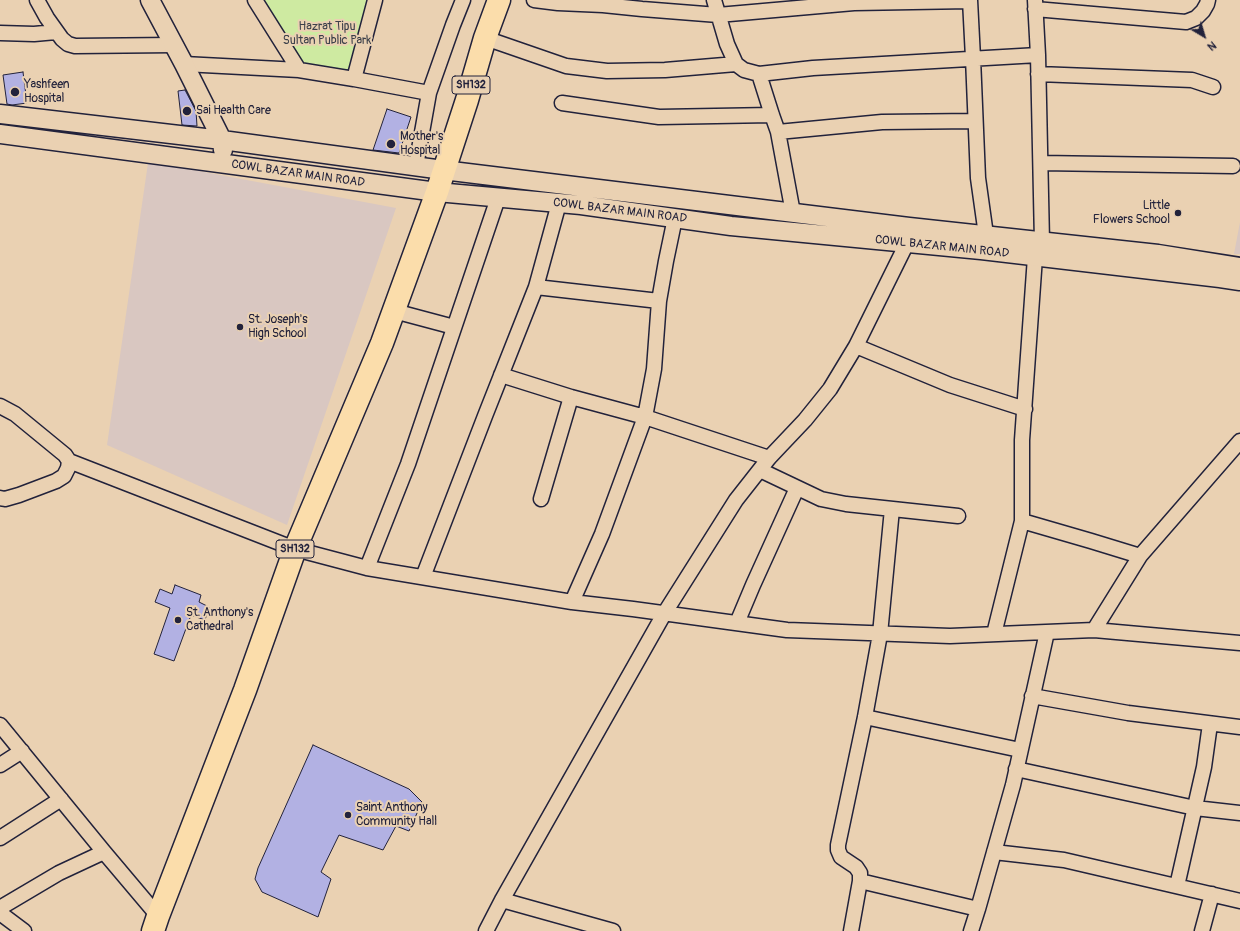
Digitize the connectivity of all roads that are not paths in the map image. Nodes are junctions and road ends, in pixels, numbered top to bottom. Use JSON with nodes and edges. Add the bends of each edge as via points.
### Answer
{"nodes":[{"id":1,"x":37,"y":0,"type":"edge"},
{"id":2,"x":150,"y":0,"type":"edge"},
{"id":3,"x":255,"y":0,"type":"edge"},
{"id":4,"x":375,"y":0,"type":"edge"},
{"id":5,"x":463,"y":0,"type":"edge"},
{"id":6,"x":499,"y":0,"type":"edge"},
{"id":7,"x":534,"y":0,"type":"edge"},
{"id":8,"x":714,"y":0,"type":"edge"},
{"id":9,"x":1208,"y":0,"type":"edge"},
{"id":10,"x":970,"y":1,"type":"edge"},
{"id":11,"x":1035,"y":4,"type":"edge"},
{"id":12,"x":718,"y":15,"type":"junction"},
{"id":13,"x":56,"y":32,"type":"junction"},
{"id":14,"x":0,"y":33,"type":"edge"},
{"id":15,"x":485,"y":38,"type":"junction"},
{"id":16,"x":174,"y":45,"type":"junction"},
{"id":17,"x":1038,"y":55,"type":"junction"},
{"id":18,"x":973,"y":58,"type":"junction"},
{"id":19,"x":184,"y":64,"type":"junction"},
{"id":20,"x":736,"y":64,"type":"junction"},
{"id":21,"x":299,"y":70,"type":"junction"},
{"id":22,"x":759,"y":74,"type":"junction"},
{"id":23,"x":1038,"y":74,"type":"junction"},
{"id":24,"x":354,"y":79,"type":"junction"},
{"id":25,"x":1213,"y":87,"type":"dead end"},
{"id":26,"x":429,"y":94,"type":"junction"},
{"id":27,"x":562,"y":103,"type":"dead end"},
{"id":28,"x":0,"y":114,"type":"edge"},
{"id":29,"x":772,"y":115,"type":"junction"},
{"id":30,"x":975,"y":121,"type":"junction"},
{"id":31,"x":778,"y":132,"type":"junction"},
{"id":32,"x":0,"y":134,"type":"edge"},
{"id":33,"x":222,"y":140,"type":"junction"},
{"id":34,"x":1041,"y":163,"type":"junction"},
{"id":35,"x":224,"y":164,"type":"junction"},
{"id":36,"x":416,"y":166,"type":"junction"},
{"id":37,"x":1233,"y":166,"type":"dead end"},
{"id":38,"x":443,"y":170,"type":"junction"},
{"id":39,"x":437,"y":192,"type":"junction"},
{"id":40,"x":498,"y":198,"type":"junction"},
{"id":41,"x":559,"y":204,"type":"junction"},
{"id":42,"x":793,"y":213,"type":"junction"},
{"id":43,"x":675,"y":218,"type":"junction"},
{"id":44,"x":908,"y":235,"type":"junction"},
{"id":45,"x":986,"y":235,"type":"junction"},
{"id":46,"x":1038,"y":250,"type":"junction"},
{"id":47,"x":1240,"y":267,"type":"edge"},
{"id":48,"x":1240,"y":281,"type":"edge"},
{"id":49,"x":536,"y":287,"type":"junction"},
{"id":50,"x":659,"y":301,"type":"junction"},
{"id":51,"x":394,"y":311,"type":"junction"},
{"id":52,"x":454,"y":327,"type":"junction"},
{"id":53,"x":856,"y":346,"type":"junction"},
{"id":54,"x":502,"y":375,"type":"junction"},
{"id":55,"x":571,"y":398,"type":"junction"},
{"id":56,"x":0,"y":406,"type":"edge"},
{"id":57,"x":1025,"y":409,"type":"junction"},
{"id":58,"x":645,"y":417,"type":"junction"},
{"id":59,"x":1240,"y":441,"type":"edge"},
{"id":60,"x":769,"y":458,"type":"junction"},
{"id":61,"x":69,"y":461,"type":"junction"},
{"id":62,"x":760,"y":470,"type":"junction"},
{"id":63,"x":797,"y":488,"type":"junction"},
{"id":64,"x":0,"y":498,"type":"edge"},
{"id":65,"x":541,"y":499,"type":"dead end"},
{"id":66,"x":892,"y":509,"type":"junction"},
{"id":67,"x":958,"y":516,"type":"dead end"},
{"id":68,"x":1022,"y":521,"type":"junction"},
{"id":69,"x":295,"y":549,"type":"junction"},
{"id":70,"x":1140,"y":556,"type":"junction"},
{"id":71,"x":367,"y":568,"type":"junction"},
{"id":72,"x":424,"y":577,"type":"junction"},
{"id":73,"x":572,"y":602,"type":"junction"},
{"id":74,"x":664,"y":614,"type":"junction"},
{"id":75,"x":737,"y":623,"type":"junction"},
{"id":76,"x":1094,"y":630,"type":"junction"},
{"id":77,"x":1047,"y":632,"type":"junction"},
{"id":78,"x":880,"y":634,"type":"junction"},
{"id":79,"x":994,"y":634,"type":"junction"},
{"id":80,"x":1240,"y":643,"type":"edge"},
{"id":81,"x":1032,"y":696,"type":"junction"},
{"id":82,"x":865,"y":717,"type":"junction"},
{"id":83,"x":1210,"y":724,"type":"junction"},
{"id":84,"x":0,"y":725,"type":"edge"},
{"id":85,"x":1240,"y":727,"type":"edge"},
{"id":86,"x":1020,"y":750,"type":"junction"},
{"id":87,"x":22,"y":751,"type":"junction"},
{"id":88,"x":0,"y":765,"type":"edge"},
{"id":89,"x":1016,"y":769,"type":"junction"},
{"id":90,"x":61,"y":799,"type":"junction"},
{"id":91,"x":1194,"y":808,"type":"junction"},
{"id":92,"x":1240,"y":813,"type":"edge"},
{"id":93,"x":0,"y":838,"type":"edge"},
{"id":94,"x":104,"y":852,"type":"junction"},
{"id":95,"x":994,"y":852,"type":"junction"},
{"id":96,"x":860,"y":881,"type":"junction"},
{"id":97,"x":1177,"y":886,"type":"junction"},
{"id":98,"x":1212,"y":894,"type":"junction"},
{"id":99,"x":502,"y":900,"type":"junction"},
{"id":100,"x":1240,"y":901,"type":"edge"},
{"id":101,"x":0,"y":908,"type":"edge"},
{"id":102,"x":978,"y":909,"type":"junction"},
{"id":103,"x":0,"y":913,"type":"edge"},
{"id":104,"x":156,"y":923,"type":"edge"},
{"id":105,"x":589,"y":928,"type":"edge"},
{"id":106,"x":15,"y":929,"type":"edge"},
{"id":107,"x":486,"y":931,"type":"edge"},
{"id":108,"x":613,"y":931,"type":"edge"},
{"id":109,"x":851,"y":931,"type":"edge"},
{"id":110,"x":971,"y":931,"type":"edge"},
{"id":111,"x":1202,"y":931,"type":"edge"}],
"edges":[{"from":1,"to":13,"type":"street"},
{"from":2,"to":16,"type":"street"},
{"from":3,"to":21,"type":"street"},
{"from":4,"to":24,"type":"street"},
{"from":5,"to":26,"type":"street"},
{"from":6,"to":15,"type":"main road","number":"SH132"},
{"from":7,"to":12,"type":"street"},
{"from":8,"to":12,"type":"street"},
{"from":9,"to":11,"type":"street","via":[[1196,18],[1186,22]]},
{"from":10,"to":12,"type":"street","via":[[854,4]]},
{"from":10,"to":18,"type":"street"},
{"from":11,"to":17,"type":"street"},
{"from":12,"to":20,"type":"street"},
{"from":13,"to":14,"type":"street"},
{"from":13,"to":16,"type":"street","via":[[68,44],[75,46]]},
{"from":15,"to":20,"type":"street","via":[[566,66],[606,71],[665,70]]},
{"from":15,"to":38,"type":"main road","number":"SH132"},
{"from":16,"to":19,"type":"street"},
{"from":17,"to":18,"type":"street"},
{"from":17,"to":23,"type":"street"},
{"from":18,"to":22,"type":"street"},
{"from":18,"to":30,"type":"street"},
{"from":19,"to":21,"type":"street"},
{"from":19,"to":33,"type":"street"},
{"from":20,"to":22,"type":"street","via":[[744,70]]},
{"from":21,"to":24,"type":"street"},
{"from":22,"to":29,"type":"street"},
{"from":23,"to":25,"type":"street","via":[[1192,80]]},
{"from":23,"to":34,"type":"street"},
{"from":24,"to":26,"type":"street"},
{"from":26,"to":36,"type":"street"},
{"from":27,"to":29,"type":"street","via":[[659,117]]},
{"from":28,"to":33,"type":"street","name":"COWL BAZAR MAIN ROAD"},
{"from":29,"to":31,"type":"street"},
{"from":30,"to":31,"type":"street","via":[[882,122]]},
{"from":30,"to":45,"type":"street","via":[[978,178]]},
{"from":31,"to":42,"type":"street"},
{"from":32,"to":35,"type":"street","name":"COWL BAZAR MAIN ROAD"},
{"from":33,"to":35,"type":"street"},
{"from":33,"to":36,"type":"street","name":"COWL BAZAR MAIN ROAD"},
{"from":34,"to":37,"type":"street"},
{"from":34,"to":46,"type":"street"},
{"from":35,"to":39,"type":"street","name":"COWL BAZAR MAIN ROAD"},
{"from":36,"to":38,"type":"street","name":"COWL BAZAR MAIN ROAD"},
{"from":38,"to":39,"type":"main road","number":"SH132"},
{"from":38,"to":42,"type":"street","name":"COWL BAZAR MAIN ROAD"},
{"from":39,"to":40,"type":"street","name":"COWL BAZAR MAIN ROAD"},
{"from":39,"to":51,"type":"main road","number":"SH132"},
{"from":40,"to":41,"type":"street","name":"COWL BAZAR MAIN ROAD"},
{"from":40,"to":52,"type":"street"},
{"from":41,"to":43,"type":"street","name":"COWL BAZAR MAIN ROAD"},
{"from":41,"to":49,"type":"street"},
{"from":42,"to":44,"type":"street","name":"COWL BAZAR MAIN ROAD"},
{"from":43,"to":44,"type":"street","name":"COWL BAZAR MAIN ROAD","via":[[731,226]]},
{"from":43,"to":50,"type":"street"},
{"from":44,"to":45,"type":"street","name":"COWL BAZAR MAIN ROAD"},
{"from":44,"to":46,"type":"street","name":"COWL BAZAR MAIN ROAD"},
{"from":44,"to":53,"type":"street"},
{"from":45,"to":46,"type":"street","name":"COWL BAZAR MAIN ROAD"},
{"from":46,"to":47,"type":"street","name":"COWL BAZAR MAIN ROAD","via":[[1158,254]]},
{"from":46,"to":48,"type":"street","name":"COWL BAZAR MAIN ROAD"},
{"from":46,"to":57,"type":"street"},
{"from":49,"to":50,"type":"street"},
{"from":49,"to":54,"type":"street"},
{"from":50,"to":58,"type":"street","via":[[654,369]]},
{"from":51,"to":52,"type":"street"},
{"from":51,"to":69,"type":"main road","number":"SH132"},
{"from":52,"to":71,"type":"street","via":[[408,464]]},
{"from":53,"to":57,"type":"street","via":[[950,385]]},
{"from":53,"to":60,"type":"street","via":[[830,389]]},
{"from":54,"to":55,"type":"street"},
{"from":54,"to":72,"type":"street"},
{"from":55,"to":58,"type":"street"},
{"from":55,"to":65,"type":"street"},
{"from":56,"to":61,"type":"street","via":[[15,414]]},
{"from":57,"to":68,"type":"street","via":[[1022,440]]},
{"from":58,"to":60,"type":"street"},
{"from":58,"to":73,"type":"street","via":[[602,534]]},
{"from":59,"to":70,"type":"street"},
{"from":60,"to":62,"type":"street"},
{"from":61,"to":64,"type":"street","via":[[64,476],[56,481],[19,495]]},
{"from":61,"to":69,"type":"street"},
{"from":62,"to":63,"type":"street"},
{"from":62,"to":74,"type":"street","via":[[736,500]]},
{"from":63,"to":66,"type":"street","via":[[821,499]]},
{"from":63,"to":75,"type":"street"},
{"from":66,"to":67,"type":"street"},
{"from":66,"to":78,"type":"street"},
{"from":68,"to":70,"type":"street"},
{"from":68,"to":79,"type":"street"},
{"from":69,"to":71,"type":"street"},
{"from":69,"to":104,"type":"main road","number":"SH132","via":[[245,690]]},
{"from":70,"to":76,"type":"street"},
{"from":71,"to":72,"type":"street"},
{"from":72,"to":73,"type":"street"},
{"from":73,"to":74,"type":"street"},
{"from":74,"to":75,"type":"street"},
{"from":74,"to":99,"type":"street"},
{"from":75,"to":78,"type":"street","via":[[787,630]]},
{"from":76,"to":77,"type":"street"},
{"from":76,"to":80,"type":"street"},
{"from":77,"to":79,"type":"street"},
{"from":77,"to":81,"type":"street"},
{"from":78,"to":79,"type":"street"},
{"from":78,"to":82,"type":"street"},
{"from":81,"to":83,"type":"street","via":[[1128,714]]},
{"from":81,"to":86,"type":"street"},
{"from":82,"to":86,"type":"street"},
{"from":82,"to":96,"type":"street","via":[[838,845],[841,857],[856,867],[860,873]]},
{"from":83,"to":85,"type":"street"},
{"from":83,"to":91,"type":"street","via":[[1204,767]]},
{"from":84,"to":87,"type":"street"},
{"from":86,"to":89,"type":"street"},
{"from":87,"to":88,"type":"street"},
{"from":87,"to":90,"type":"street"},
{"from":89,"to":91,"type":"street"},
{"from":89,"to":95,"type":"street"},
{"from":90,"to":93,"type":"street"},
{"from":90,"to":94,"type":"street"},
{"from":91,"to":92,"type":"street"},
{"from":91,"to":97,"type":"street"},
{"from":94,"to":101,"type":"street","via":[[59,873]]},
{"from":94,"to":104,"type":"street"},
{"from":95,"to":97,"type":"street","via":[[1064,860]]},
{"from":95,"to":102,"type":"street"},
{"from":96,"to":102,"type":"street"},
{"from":96,"to":109,"type":"street"},
{"from":97,"to":98,"type":"street"},
{"from":98,"to":100,"type":"street"},
{"from":98,"to":111,"type":"street"},
{"from":99,"to":105,"type":"street"},
{"from":99,"to":107,"type":"street"},
{"from":102,"to":110,"type":"street"},
{"from":103,"to":106,"type":"street"},
{"from":105,"to":108,"type":"street"}]}
